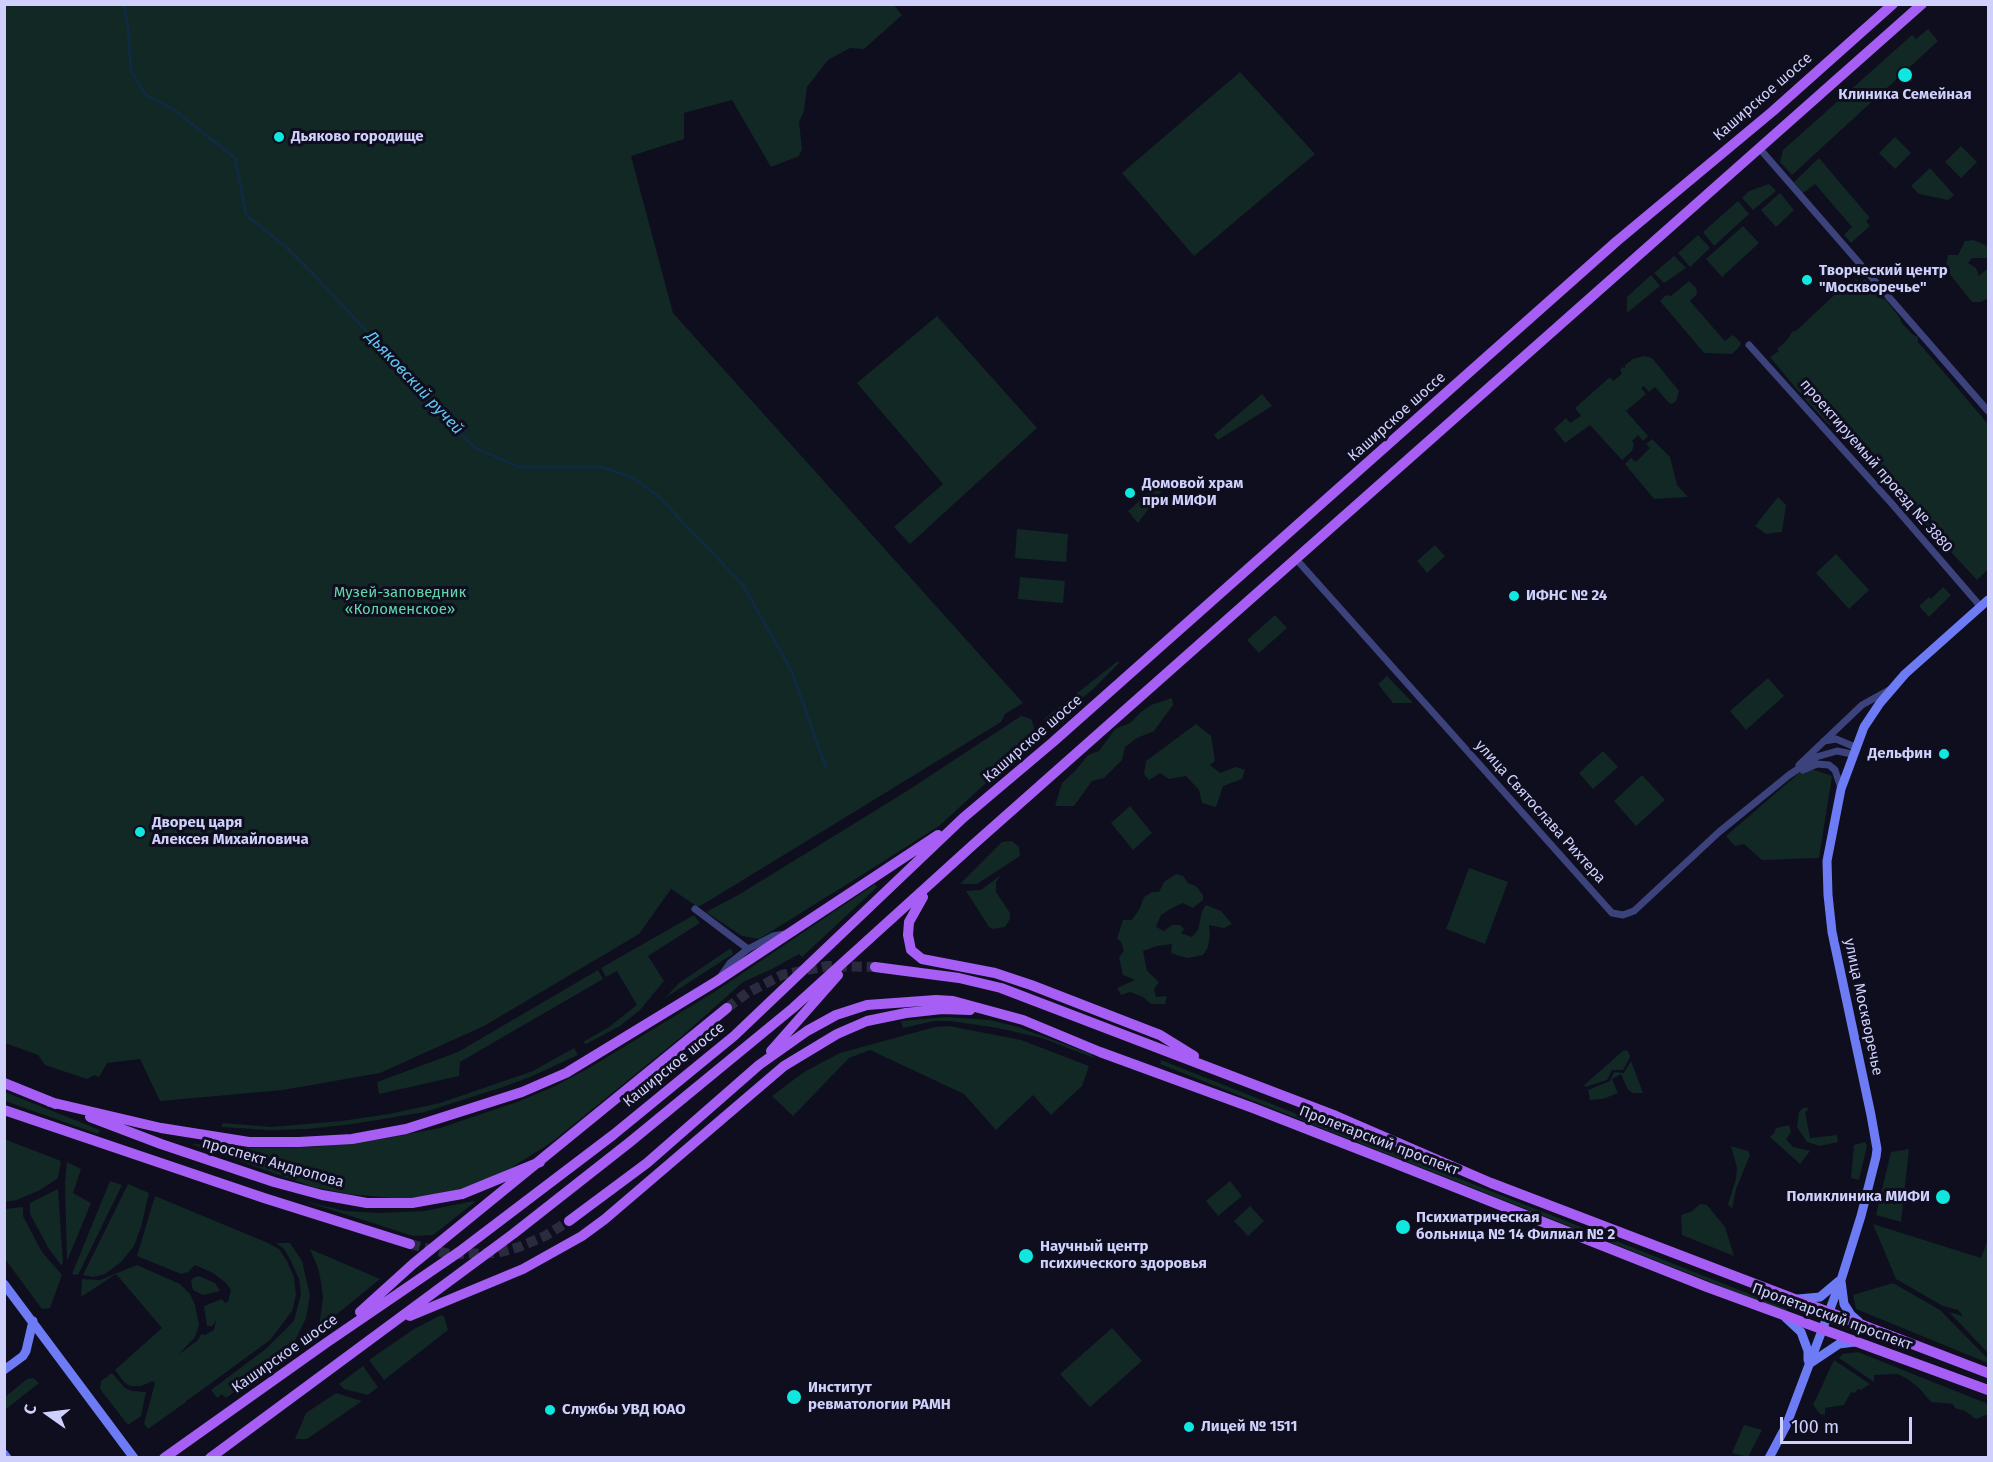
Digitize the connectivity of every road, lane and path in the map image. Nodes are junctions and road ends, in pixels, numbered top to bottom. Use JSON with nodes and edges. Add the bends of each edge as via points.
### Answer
{"nodes":[{"id":1,"x":1893,"y":4,"type":"edge"},
{"id":2,"x":1922,"y":4,"type":"edge"},
{"id":3,"x":1760,"y":149,"type":"junction"},
{"id":4,"x":1749,"y":345,"type":"dead end"},
{"id":5,"x":1989,"y":411,"type":"edge"},
{"id":6,"x":1296,"y":559,"type":"junction"},
{"id":7,"x":1985,"y":604,"type":"edge"},
{"id":8,"x":1892,"y":688,"type":"junction"},
{"id":9,"x":1820,"y":743,"type":"junction"},
{"id":10,"x":1854,"y":751,"type":"junction"},
{"id":11,"x":1789,"y":775,"type":"junction"},
{"id":12,"x":1841,"y":789,"type":"junction"},
{"id":13,"x":963,"y":818,"type":"junction"},
{"id":14,"x":934,"y":881,"type":"junction"},
{"id":15,"x":694,"y":909,"type":"dead end"},
{"id":16,"x":793,"y":932,"type":"junction"},
{"id":17,"x":864,"y":945,"type":"junction"},
{"id":18,"x":748,"y":949,"type":"junction"},
{"id":19,"x":875,"y":967,"type":"tunnel mouth"},
{"id":20,"x":717,"y":981,"type":"junction"},
{"id":21,"x":727,"y":1008,"type":"tunnel mouth"},
{"id":22,"x":996,"y":1012,"type":"junction"},
{"id":23,"x":759,"y":1065,"type":"junction"},
{"id":24,"x":1218,"y":1070,"type":"junction"},
{"id":25,"x":4,"y":1083,"type":"edge"},
{"id":26,"x":50,"y":1102,"type":"junction"},
{"id":27,"x":4,"y":1110,"type":"edge"},
{"id":28,"x":540,"y":1162,"type":"junction"},
{"id":29,"x":569,"y":1221,"type":"tunnel mouth"},
{"id":30,"x":410,"y":1244,"type":"tunnel mouth"},
{"id":31,"x":1840,"y":1280,"type":"junction"},
{"id":32,"x":4,"y":1284,"type":"edge"},
{"id":33,"x":1788,"y":1297,"type":"junction"},
{"id":34,"x":1828,"y":1312,"type":"junction"},
{"id":35,"x":1781,"y":1315,"type":"junction"},
{"id":36,"x":33,"y":1321,"type":"junction"},
{"id":37,"x":393,"y":1324,"type":"junction"},
{"id":38,"x":1863,"y":1325,"type":"junction"},
{"id":39,"x":1821,"y":1329,"type":"junction"},
{"id":40,"x":329,"y":1341,"type":"junction"},
{"id":41,"x":1856,"y":1341,"type":"junction"},
{"id":42,"x":1808,"y":1365,"type":"junction"},
{"id":43,"x":4,"y":1370,"type":"edge"},
{"id":44,"x":1989,"y":1373,"type":"edge"},
{"id":45,"x":1989,"y":1389,"type":"edge"},
{"id":46,"x":134,"y":1458,"type":"edge"},
{"id":47,"x":164,"y":1458,"type":"edge"},
{"id":48,"x":210,"y":1458,"type":"edge"},
{"id":49,"x":1769,"y":1458,"type":"edge"}],
"edges":[{"from":1,"to":13,"type":"main road","name":"Каширское шоссе","via":[[1773,111],[1617,241]]},
{"from":2,"to":3,"type":"main road","name":"Каширское шоссе"},
{"from":3,"to":5,"type":"street"},
{"from":3,"to":6,"type":"main road","name":"Каширское шоссе"},
{"from":4,"to":7,"type":"street","name":"проектируемый проезд № 3880"},
{"from":6,"to":11,"type":"street","name":"улица Святослава Рихтера","via":[[1612,913],[1634,911],[1719,832]]},
{"from":6,"to":14,"type":"main road","name":"Каширское шоссе"},
{"from":7,"to":8,"type":"main road","name":"улица Москворечье"},
{"from":8,"to":9,"type":"street","via":[[1862,705]]},
{"from":8,"to":10,"type":"main road","name":"улица Москворечье","via":[[1864,727]]},
{"from":9,"to":10,"type":"street","via":[[1836,739]]},
{"from":9,"to":11,"type":"street"},
{"from":10,"to":11,"type":"street","via":[[1822,754]]},
{"from":10,"to":12,"type":"main road","name":"улица Москворечье"},
{"from":11,"to":12,"type":"street","via":[[1822,763],[1835,770]]},
{"from":12,"to":31,"type":"main road","name":"улица Москворечье","via":[[1827,861],[1828,895],[1832,932],[1877,1149]]},
{"from":13,"to":16,"type":"main road"},
{"from":13,"to":40,"type":"main road","name":"Каширское шоссе","via":[[734,1036],[537,1194]]},
{"from":14,"to":17,"type":"main road","name":"Каширское шоссе"},
{"from":14,"to":24,"type":"main road","via":[[909,922],[909,944],[915,955],[929,962],[1031,985],[1160,1035]]},
{"from":15,"to":18,"type":"street"},
{"from":16,"to":18,"type":"street","via":[[773,936]]},
{"from":16,"to":20,"type":"main road"},
{"from":17,"to":23,"type":"main road"},
{"from":17,"to":37,"type":"main road","name":"Каширское шоссе","via":[[630,1142]]},
{"from":18,"to":20,"type":"street","via":[[730,963]]},
{"from":19,"to":24,"type":"main road","name":"Пролетарский проспект","via":[[1001,988]]},
{"from":20,"to":26,"type":"main road","via":[[566,1073],[406,1129],[352,1139],[249,1142],[170,1130]]},
{"from":21,"to":28,"type":"main road","name":"Каширское шоссе"},
{"from":22,"to":23,"type":"main road","name":"Пролетарский проспект","via":[[936,1000],[867,1005],[836,1015],[807,1031]]},
{"from":22,"to":35,"type":"main road","name":"Пролетарский проспект"},
{"from":22,"to":37,"type":"main road","via":[[953,1009],[906,1013],[837,1034],[784,1066],[582,1236],[523,1269]]},
{"from":23,"to":29,"type":"main road","via":[[647,1163]]},
{"from":24,"to":33,"type":"main road","name":"Пролетарский проспект","via":[[1491,1183]]},
{"from":25,"to":26,"type":"main road","name":"проспект Андропова"},
{"from":26,"to":28,"type":"main road","name":"проспект Андропова","via":[[274,1182],[367,1203],[412,1203],[462,1194]]},
{"from":27,"to":30,"type":"main road"},
{"from":28,"to":40,"type":"main road","name":"Каширское шоссе","via":[[413,1264]]},
{"from":31,"to":33,"type":"main road","via":[[1820,1297]]},
{"from":31,"to":34,"type":"main road","name":"улица Москворечье"},
{"from":31,"to":38,"type":"main road","via":[[1844,1304]]},
{"from":32,"to":36,"type":"main road"},
{"from":33,"to":34,"type":"main road","name":"Пролетарский проспект"},
{"from":34,"to":38,"type":"main road","name":"Пролетарский проспект"},
{"from":34,"to":39,"type":"main road","name":"улица Москворечье"},
{"from":35,"to":39,"type":"main road","name":"Пролетарский проспект"},
{"from":35,"to":42,"type":"main road","via":[[1801,1332]]},
{"from":36,"to":43,"type":"main road","via":[[26,1351]]},
{"from":36,"to":46,"type":"main road"},
{"from":37,"to":48,"type":"main road","name":"Каширское шоссе"},
{"from":38,"to":44,"type":"main road","name":"Пролетарский проспект"},
{"from":39,"to":41,"type":"main road","name":"Пролетарский проспект"},
{"from":39,"to":42,"type":"main road","name":"улица Москворечье"},
{"from":40,"to":47,"type":"main road","name":"Каширское шоссе"},
{"from":41,"to":42,"type":"main road","via":[[1839,1344]]},
{"from":41,"to":45,"type":"main road","name":"Пролетарский проспект"},
{"from":42,"to":49,"type":"main road","name":"улица Москворечье","via":[[1786,1426]]}]}
